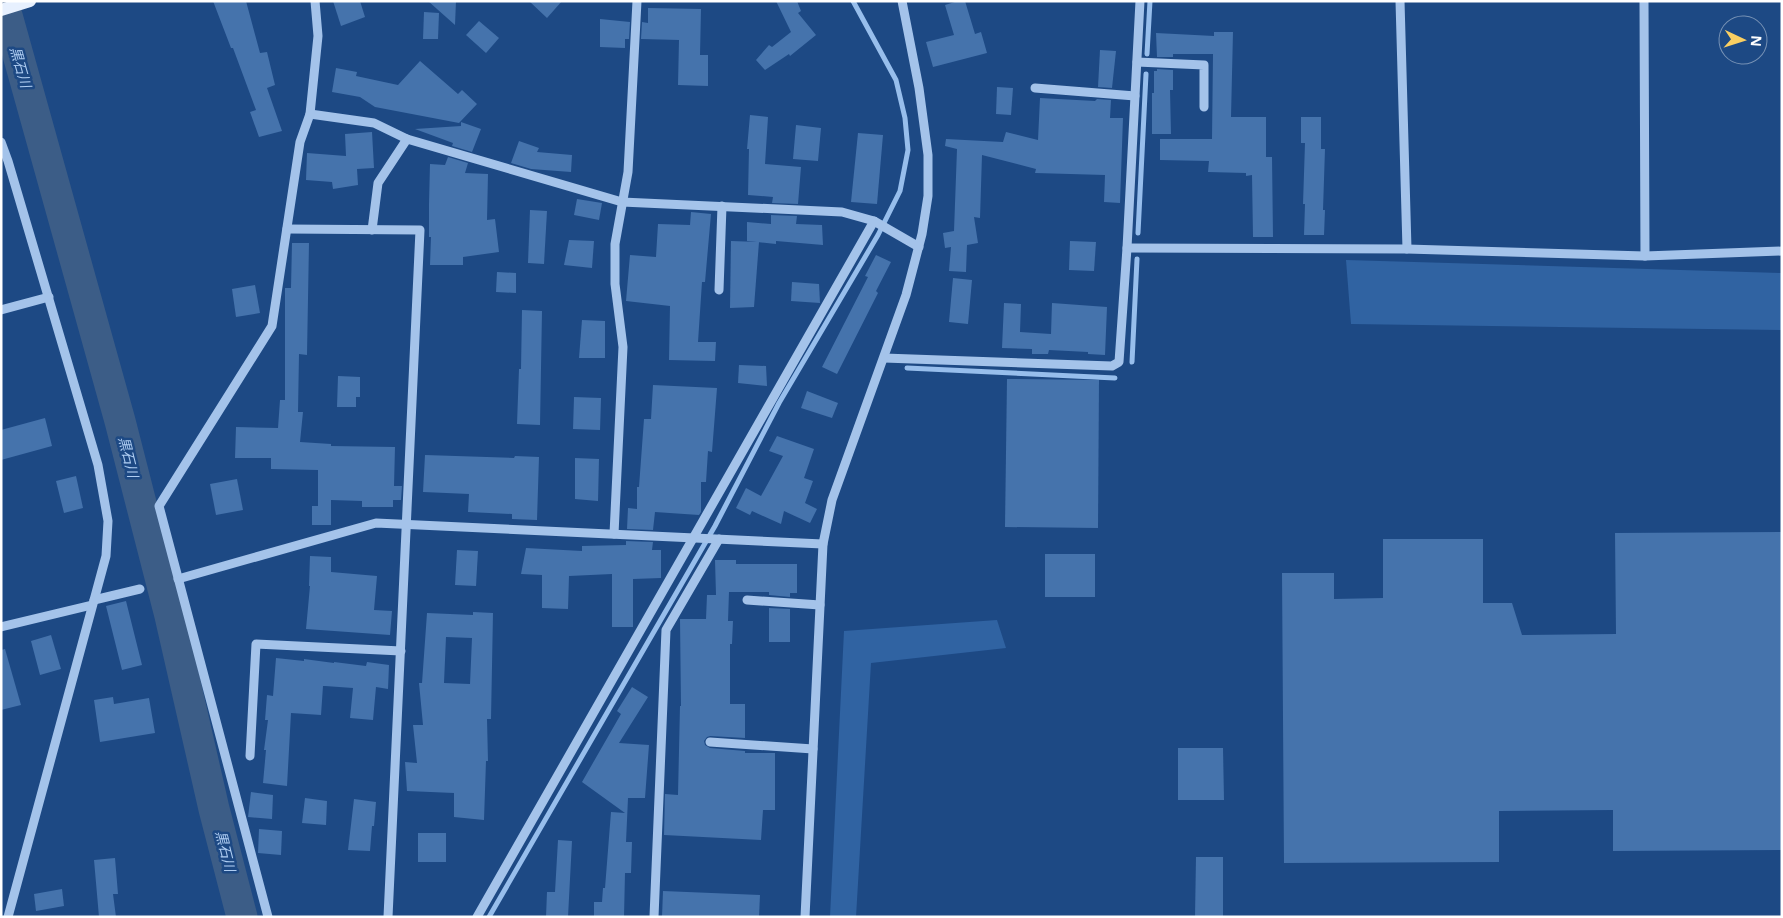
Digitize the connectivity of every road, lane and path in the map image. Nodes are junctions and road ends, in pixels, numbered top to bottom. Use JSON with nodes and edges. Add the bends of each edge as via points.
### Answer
{"nodes":[{"id":1,"x":315,"y":1,"type":"edge"},
{"id":2,"x":636,"y":1,"type":"edge"},
{"id":3,"x":902,"y":1,"type":"edge"},
{"id":4,"x":1140,"y":1,"type":"edge"},
{"id":5,"x":1400,"y":1,"type":"edge"},
{"id":6,"x":1644,"y":1,"type":"edge"},
{"id":7,"x":28,"y":2,"type":"edge"},
{"id":8,"x":1,"y":10,"type":"edge"},
{"id":9,"x":1137,"y":62,"type":"junction"},
{"id":10,"x":1035,"y":88,"type":"dead end"},
{"id":11,"x":1135,"y":96,"type":"junction"},
{"id":12,"x":1204,"y":107,"type":"dead end"},
{"id":13,"x":310,"y":114,"type":"junction"},
{"id":14,"x":407,"y":139,"type":"junction"},
{"id":15,"x":1,"y":142,"type":"edge"},
{"id":16,"x":622,"y":202,"type":"junction"},
{"id":17,"x":722,"y":206,"type":"junction"},
{"id":18,"x":876,"y":222,"type":"junction"},
{"id":19,"x":287,"y":229,"type":"junction"},
{"id":20,"x":372,"y":230,"type":"junction"},
{"id":21,"x":919,"y":247,"type":"junction"},
{"id":22,"x":1127,"y":248,"type":"junction"},
{"id":23,"x":1407,"y":249,"type":"junction"},
{"id":24,"x":1782,"y":251,"type":"edge"},
{"id":25,"x":1645,"y":256,"type":"junction"},
{"id":26,"x":719,"y":290,"type":"dead end"},
{"id":27,"x":49,"y":297,"type":"junction"},
{"id":28,"x":1,"y":310,"type":"edge"},
{"id":29,"x":884,"y":358,"type":"junction"},
{"id":30,"x":407,"y":525,"type":"junction"},
{"id":31,"x":614,"y":534,"type":"junction"},
{"id":32,"x":695,"y":538,"type":"junction"},
{"id":33,"x":715,"y":539,"type":"junction"},
{"id":34,"x":823,"y":544,"type":"junction"},
{"id":35,"x":178,"y":579,"type":"junction"},
{"id":36,"x":140,"y":589,"type":"dead end"},
{"id":37,"x":747,"y":600,"type":"dead end"},
{"id":38,"x":93,"y":603,"type":"junction"},
{"id":39,"x":820,"y":605,"type":"junction"},
{"id":40,"x":1,"y":627,"type":"edge"},
{"id":41,"x":401,"y":651,"type":"junction"},
{"id":42,"x":710,"y":742,"type":"dead end"},
{"id":43,"x":813,"y":749,"type":"junction"},
{"id":44,"x":250,"y":756,"type":"dead end"},
{"id":45,"x":6,"y":915,"type":"edge"},
{"id":46,"x":268,"y":917,"type":"edge"},
{"id":47,"x":388,"y":917,"type":"edge"},
{"id":48,"x":477,"y":917,"type":"edge"},
{"id":49,"x":654,"y":917,"type":"edge"},
{"id":50,"x":805,"y":917,"type":"edge"}],
"edges":[{"from":1,"to":13,"type":"street","via":[[318,36]]},
{"from":2,"to":16,"type":"street","via":[[628,172]]},
{"from":3,"to":21,"type":"street","via":[[928,155],[928,196]]},
{"from":4,"to":9,"type":"street"},
{"from":5,"to":23,"type":"street"},
{"from":6,"to":25,"type":"street"},
{"from":7,"to":8,"type":"main road"},
{"from":9,"to":11,"type":"street"},
{"from":9,"to":12,"type":"street","via":[[1204,65]]},
{"from":10,"to":11,"type":"street"},
{"from":11,"to":22,"type":"street"},
{"from":13,"to":14,"type":"street","via":[[374,123]]},
{"from":13,"to":19,"type":"street","via":[[300,142]]},
{"from":14,"to":16,"type":"street"},
{"from":14,"to":20,"type":"street","via":[[378,183]]},
{"from":15,"to":27,"type":"street"},
{"from":16,"to":17,"type":"street"},
{"from":16,"to":31,"type":"street","via":[[615,244],[615,284],[623,347]]},
{"from":17,"to":18,"type":"street","via":[[842,212]]},
{"from":17,"to":26,"type":"street"},
{"from":18,"to":21,"type":"street"},
{"from":18,"to":32,"type":"street"},
{"from":19,"to":20,"type":"street"},
{"from":19,"to":35,"type":"street","via":[[272,326],[159,506]]},
{"from":20,"to":30,"type":"street","via":[[420,230]]},
{"from":21,"to":29,"type":"street"},
{"from":22,"to":23,"type":"street"},
{"from":22,"to":29,"type":"street","via":[[1119,362],[1112,366]]},
{"from":23,"to":25,"type":"street"},
{"from":24,"to":25,"type":"street"},
{"from":27,"to":28,"type":"street"},
{"from":27,"to":38,"type":"street","via":[[98,465],[108,521],[106,556]]},
{"from":29,"to":34,"type":"street","via":[[832,500]]},
{"from":30,"to":31,"type":"street"},
{"from":30,"to":35,"type":"street","via":[[376,522]]},
{"from":30,"to":41,"type":"street"},
{"from":31,"to":32,"type":"street"},
{"from":32,"to":33,"type":"street"},
{"from":32,"to":48,"type":"street"},
{"from":33,"to":34,"type":"street"},
{"from":33,"to":49,"type":"street","via":[[666,630]]},
{"from":34,"to":39,"type":"street"},
{"from":35,"to":46,"type":"street"},
{"from":36,"to":38,"type":"street"},
{"from":37,"to":39,"type":"street"},
{"from":38,"to":40,"type":"street"},
{"from":38,"to":45,"type":"street"},
{"from":39,"to":43,"type":"street"},
{"from":41,"to":44,"type":"street","via":[[256,644]]},
{"from":41,"to":47,"type":"street"},
{"from":42,"to":43,"type":"street"},
{"from":43,"to":50,"type":"street"}]}
